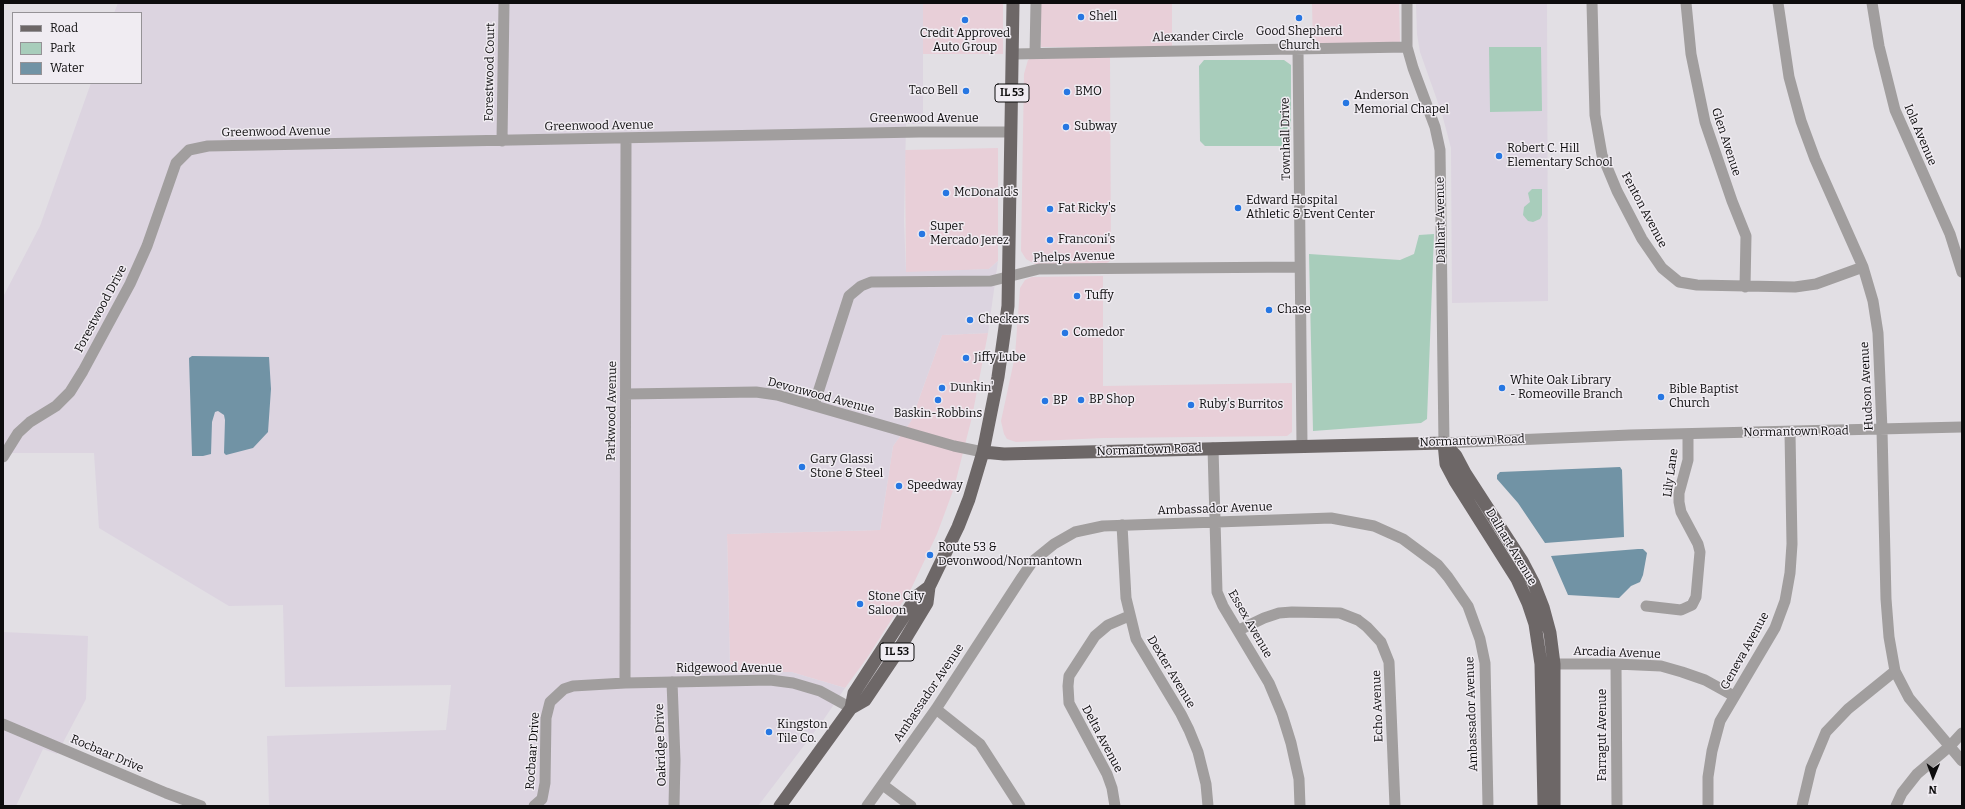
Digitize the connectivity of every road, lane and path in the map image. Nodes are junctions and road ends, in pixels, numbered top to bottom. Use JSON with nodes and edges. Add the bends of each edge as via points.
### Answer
{"nodes":[{"id":1,"x":504,"y":3,"type":"edge"},
{"id":2,"x":1013,"y":3,"type":"edge"},
{"id":3,"x":1036,"y":3,"type":"edge"},
{"id":4,"x":1407,"y":3,"type":"edge"},
{"id":5,"x":1592,"y":3,"type":"edge"},
{"id":6,"x":1686,"y":3,"type":"edge"},
{"id":7,"x":1778,"y":3,"type":"edge"},
{"id":8,"x":1872,"y":3,"type":"edge"},
{"id":9,"x":1407,"y":47,"type":"junction"},
{"id":10,"x":1298,"y":49,"type":"junction"},
{"id":11,"x":1035,"y":53,"type":"junction"},
{"id":12,"x":1013,"y":54,"type":"junction"},
{"id":13,"x":1011,"y":132,"type":"junction"},
{"id":14,"x":626,"y":138,"type":"junction"},
{"id":15,"x":502,"y":140,"type":"junction"},
{"id":16,"x":189,"y":150,"type":"joint"},
{"id":17,"x":1300,"y":268,"type":"junction"},
{"id":18,"x":1863,"y":268,"type":"junction"},
{"id":19,"x":1962,"y":272,"type":"edge"},
{"id":20,"x":1009,"y":275,"type":"junction"},
{"id":21,"x":1745,"y":287,"type":"junction"},
{"id":22,"x":626,"y":394,"type":"junction"},
{"id":23,"x":814,"y":405,"type":"junction"},
{"id":24,"x":1962,"y":428,"type":"edge"},
{"id":25,"x":1882,"y":430,"type":"junction"},
{"id":26,"x":1790,"y":433,"type":"junction"},
{"id":27,"x":1688,"y":434,"type":"junction"},
{"id":28,"x":1444,"y":443,"type":"junction"},
{"id":29,"x":1302,"y":445,"type":"junction"},
{"id":30,"x":1213,"y":448,"type":"junction"},
{"id":31,"x":983,"y":452,"type":"junction"},
{"id":32,"x":3,"y":457,"type":"edge"},
{"id":33,"x":1214,"y":521,"type":"junction"},
{"id":34,"x":1122,"y":525,"type":"junction"},
{"id":35,"x":1646,"y":606,"type":"dead end"},
{"id":36,"x":1129,"y":616,"type":"junction"},
{"id":37,"x":1239,"y":630,"type":"junction"},
{"id":38,"x":1548,"y":664,"type":"junction"},
{"id":39,"x":1616,"y":664,"type":"junction"},
{"id":40,"x":1895,"y":671,"type":"junction"},
{"id":41,"x":672,"y":682,"type":"junction"},
{"id":42,"x":625,"y":683,"type":"junction"},
{"id":43,"x":1734,"y":696,"type":"junction"},
{"id":44,"x":851,"y":708,"type":"junction"},
{"id":45,"x":936,"y":709,"type":"junction"},
{"id":46,"x":3,"y":724,"type":"edge"},
{"id":47,"x":1962,"y":733,"type":"edge"},
{"id":48,"x":1950,"y":746,"type":"junction"},
{"id":49,"x":1962,"y":761,"type":"edge"},
{"id":50,"x":883,"y":784,"type":"junction"},
{"id":51,"x":201,"y":806,"type":"edge"},
{"id":52,"x":534,"y":806,"type":"edge"},
{"id":53,"x":674,"y":806,"type":"edge"},
{"id":54,"x":780,"y":806,"type":"edge"},
{"id":55,"x":867,"y":806,"type":"edge"},
{"id":56,"x":911,"y":806,"type":"edge"},
{"id":57,"x":1020,"y":806,"type":"edge"},
{"id":58,"x":1115,"y":806,"type":"edge"},
{"id":59,"x":1208,"y":806,"type":"edge"},
{"id":60,"x":1300,"y":806,"type":"edge"},
{"id":61,"x":1395,"y":806,"type":"edge"},
{"id":62,"x":1488,"y":806,"type":"edge"},
{"id":63,"x":1544,"y":806,"type":"edge"},
{"id":64,"x":1554,"y":806,"type":"edge"},
{"id":65,"x":1617,"y":806,"type":"edge"},
{"id":66,"x":1708,"y":806,"type":"edge"},
{"id":67,"x":1802,"y":806,"type":"edge"},
{"id":68,"x":1896,"y":806,"type":"edge"}],
"edges":[{"from":1,"to":15,"type":"street","name":"Forestwood Court"},
{"from":2,"to":12,"type":"main road","number":"IL 53"},
{"from":3,"to":11,"type":"street"},
{"from":4,"to":9,"type":"street","name":"Dalhart Avenue"},
{"from":5,"to":21,"type":"street","name":"Fenton Avenue","via":[[1595,115],[1602,155],[1642,239],[1662,268],[1679,282]]},
{"from":6,"to":21,"type":"street","name":"Glen Avenue","via":[[1691,54],[1705,122],[1746,236]]},
{"from":7,"to":18,"type":"street","name":"Hudson Avenue","via":[[1789,77],[1801,121]]},
{"from":8,"to":19,"type":"street","name":"Iola Avenue","via":[[1894,110],[1950,234]]},
{"from":9,"to":10,"type":"street","name":"Alexander Circle"},
{"from":9,"to":28,"type":"street","name":"Dalhart Avenue","via":[[1435,127],[1440,150]]},
{"from":10,"to":11,"type":"street","name":"Alexander Circle"},
{"from":10,"to":17,"type":"street","name":"Townhall Drive"},
{"from":11,"to":12,"type":"street","name":"Alexander Circle"},
{"from":12,"to":13,"type":"main road","number":"IL 53"},
{"from":13,"to":14,"type":"street","name":"Greenwood Avenue"},
{"from":13,"to":20,"type":"main road","number":"IL 53"},
{"from":14,"to":15,"type":"street","name":"Greenwood Avenue"},
{"from":14,"to":22,"type":"street","name":"Parkwood Avenue"},
{"from":15,"to":16,"type":"street","name":"Greenwood Avenue","via":[[208,146]]},
{"from":16,"to":32,"type":"street","name":"Forestwood Drive","via":[[176,163],[147,246],[130,284],[80,376],[70,392],[56,406],[30,422],[18,433]]},
{"from":17,"to":20,"type":"street","name":"Phelps Avenue","via":[[1039,269]]},
{"from":17,"to":29,"type":"street","name":"Townhall Drive"},
{"from":18,"to":21,"type":"street","name":"Fenton Avenue","via":[[1816,284],[1795,287]]},
{"from":18,"to":25,"type":"street","name":"Hudson Avenue","via":[[1873,300],[1878,333]]},
{"from":20,"to":23,"type":"street","name":"Phelps Avenue","via":[[991,281],[871,282],[854,290],[845,306]]},
{"from":20,"to":31,"type":"main road","number":"IL 53","via":[[1003,350]]},
{"from":22,"to":23,"type":"street","name":"Devonwood Avenue","via":[[756,392]]},
{"from":22,"to":42,"type":"street","name":"Parkwood Avenue"},
{"from":23,"to":31,"type":"street","name":"Devonwood Avenue"},
{"from":24,"to":25,"type":"street","name":"Normantown Road"},
{"from":25,"to":26,"type":"street","name":"Normantown Road"},
{"from":25,"to":40,"type":"street","name":"Hudson Avenue","via":[[1886,599]]},
{"from":26,"to":27,"type":"street","name":"Normantown Road"},
{"from":26,"to":43,"type":"street","name":"Geneva Avenue","via":[[1792,544],[1785,601],[1775,628]]},
{"from":27,"to":28,"type":"street","name":"Normantown Road"},
{"from":27,"to":35,"type":"street","name":"Lily Lane","via":[[1688,460],[1679,502],[1681,512],[1700,552],[1696,597],[1692,605],[1681,610]]},
{"from":28,"to":29,"type":"main road","name":"Normantown Road"},
{"from":28,"to":38,"type":"main road","name":"Dalhart Avenue","via":[[1446,464],[1455,481],[1517,579],[1528,603]]},
{"from":29,"to":30,"type":"main road","name":"Normantown Road"},
{"from":30,"to":31,"type":"main road","name":"Normantown Road","via":[[1004,454]]},
{"from":30,"to":33,"type":"street","name":"Essex Avenue"},
{"from":31,"to":44,"type":"main road","number":"IL 53","via":[[978,474],[961,520],[929,587],[917,596],[854,693]]},
{"from":33,"to":34,"type":"street","name":"Ambassador Avenue"},
{"from":33,"to":37,"type":"street","name":"Essex Avenue","via":[[1217,592]]},
{"from":33,"to":62,"type":"street","name":"Ambassador Avenue","via":[[1330,518],[1357,522],[1403,538],[1438,565],[1468,606],[1483,651],[1486,673]]},
{"from":34,"to":36,"type":"street","name":"Dexter Avenue"},
{"from":34,"to":45,"type":"street","name":"Ambassador Avenue","via":[[1075,532],[1054,544],[1033,562]]},
{"from":36,"to":58,"type":"street","name":"Delta Avenue","via":[[1108,625],[1095,636],[1069,676],[1068,686],[1069,703],[1107,774]]},
{"from":36,"to":59,"type":"street","name":"Dexter Avenue","via":[[1136,639],[1189,730],[1198,752],[1206,784]]},
{"from":37,"to":60,"type":"street","name":"Essex Avenue","via":[[1269,683],[1282,714],[1291,743]]},
{"from":37,"to":61,"type":"street","name":"Echo Avenue","via":[[1278,613],[1340,613],[1358,620],[1381,642],[1390,662]]},
{"from":38,"to":39,"type":"street","name":"Arcadia Avenue"},
{"from":38,"to":63,"type":"main road","name":"Dalhart Avenue"},
{"from":38,"to":64,"type":"main road","name":"Dalhart Avenue"},
{"from":39,"to":43,"type":"street","name":"Arcadia Avenue","via":[[1661,666],[1704,680]]},
{"from":39,"to":65,"type":"street","name":"Farragut Avenue"},
{"from":40,"to":48,"type":"street","name":"Hudson Avenue","via":[[1909,698]]},
{"from":40,"to":67,"type":"street","via":[[1859,699],[1826,732],[1811,768]]},
{"from":41,"to":42,"type":"street","name":"Ridgewood Avenue"},
{"from":41,"to":44,"type":"street","name":"Ridgewood Avenue","via":[[770,680],[793,683],[820,691]]},
{"from":41,"to":53,"type":"street","name":"Oakridge Drive"},
{"from":42,"to":52,"type":"street","name":"Rocbaar Drive","via":[[573,686],[564,689],[550,702],[546,718],[546,784],[542,799]]},
{"from":43,"to":66,"type":"street","name":"Geneva Avenue","via":[[1720,721],[1712,750],[1708,777]]},
{"from":44,"to":54,"type":"main road","number":"IL 53"},
{"from":45,"to":50,"type":"street","name":"Ambassador Avenue"},
{"from":45,"to":57,"type":"street","via":[[980,744]]},
{"from":46,"to":51,"type":"street","name":"Rocbaar Drive"},
{"from":47,"to":48,"type":"street"},
{"from":48,"to":49,"type":"street","name":"Hudson Avenue"},
{"from":48,"to":68,"type":"street","via":[[1917,774],[1902,793]]},
{"from":50,"to":55,"type":"street","name":"Ambassador Avenue"},
{"from":50,"to":56,"type":"street"}]}
